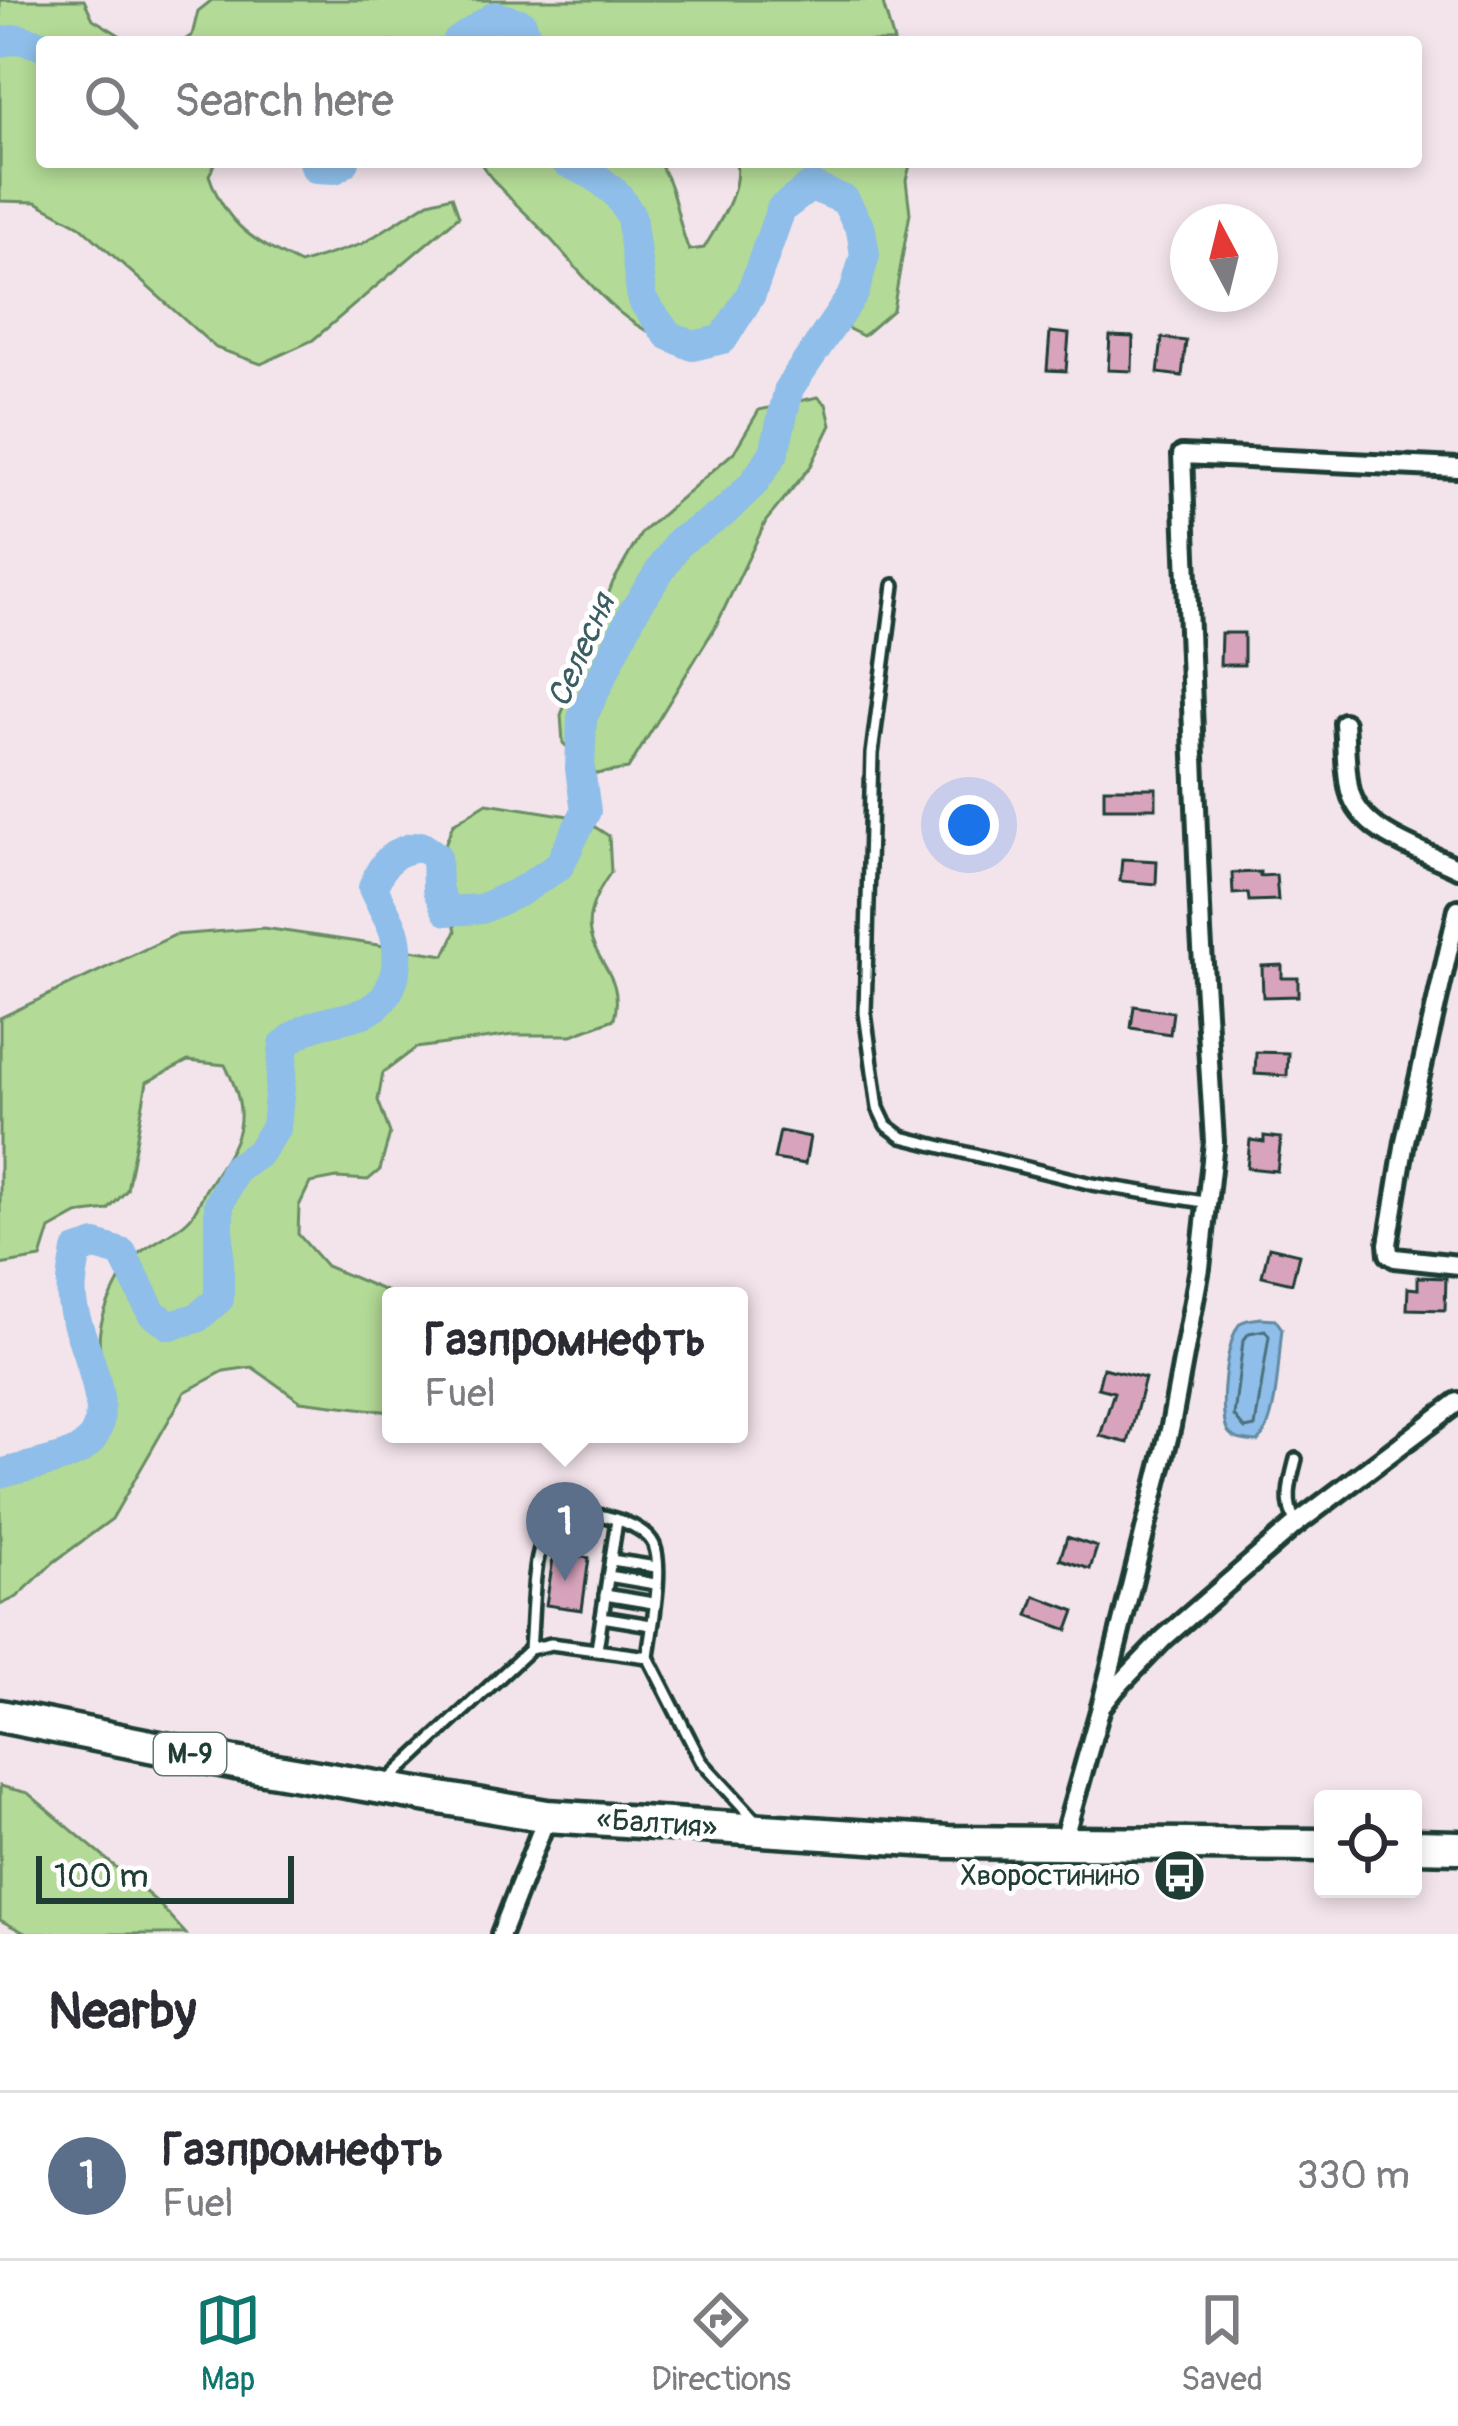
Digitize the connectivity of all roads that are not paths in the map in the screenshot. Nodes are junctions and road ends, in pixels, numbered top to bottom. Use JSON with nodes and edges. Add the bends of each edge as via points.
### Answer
{"nodes":[{"id":1,"x":1458,"y":468,"type":"edge"},
{"id":2,"x":894,"y":585,"type":"dead end"},
{"id":3,"x":1344,"y":723,"type":"dead end"},
{"id":4,"x":1458,"y":868,"type":"edge"},
{"id":5,"x":1458,"y":909,"type":"edge"},
{"id":6,"x":1210,"y":1203,"type":"junction"},
{"id":7,"x":1458,"y":1265,"type":"edge"},
{"id":8,"x":1458,"y":1402,"type":"edge"},
{"id":9,"x":1296,"y":1460,"type":"dead end"},
{"id":10,"x":617,"y":1520,"type":"junction"},
{"id":11,"x":1296,"y":1524,"type":"junction"},
{"id":12,"x":611,"y":1560,"type":"junction"},
{"id":13,"x":656,"y":1567,"type":"junction"},
{"id":14,"x":608,"y":1576,"type":"junction"},
{"id":15,"x":656,"y":1584,"type":"junction"},
{"id":16,"x":605,"y":1595,"type":"junction"},
{"id":17,"x":653,"y":1603,"type":"junction"},
{"id":18,"x":602,"y":1617,"type":"junction"},
{"id":19,"x":651,"y":1625,"type":"junction"},
{"id":20,"x":530,"y":1649,"type":"junction"},
{"id":21,"x":597,"y":1649,"type":"junction"},
{"id":22,"x":648,"y":1658,"type":"junction"},
{"id":23,"x":1101,"y":1707,"type":"junction"},
{"id":24,"x":0,"y":1716,"type":"edge"},
{"id":25,"x":382,"y":1787,"type":"junction"},
{"id":26,"x":547,"y":1816,"type":"junction"},
{"id":27,"x":766,"y":1829,"type":"junction"},
{"id":28,"x":1063,"y":1841,"type":"junction"},
{"id":29,"x":1314,"y":1845,"type":"edge"},
{"id":30,"x":1422,"y":1846,"type":"edge"},
{"id":31,"x":1458,"y":1847,"type":"edge"},
{"id":32,"x":501,"y":1934,"type":"edge"}],
"edges":[{"from":1,"to":6,"type":"street","via":[[1182,455],[1213,1084]]},
{"from":2,"to":6,"type":"lane","via":[[872,754],[865,1013],[886,1125],[902,1137],[1071,1178]]},
{"from":3,"to":4,"type":"street","via":[[1359,814]]},
{"from":5,"to":7,"type":"street","via":[[1388,1244],[1395,1258]]},
{"from":6,"to":23,"type":"street","via":[[1171,1426]]},
{"from":8,"to":11,"type":"street"},
{"from":9,"to":11,"type":"lane","via":[[1288,1490]]},
{"from":10,"to":12,"type":"lane"},
{"from":10,"to":13,"type":"lane","via":[[641,1527],[655,1546]]},
{"from":10,"to":20,"type":"lane","via":[[567,1514],[548,1530]]},
{"from":11,"to":23,"type":"street","via":[[1165,1638]]},
{"from":12,"to":13,"type":"lane"},
{"from":12,"to":14,"type":"lane"},
{"from":13,"to":15,"type":"lane"},
{"from":14,"to":15,"type":"lane"},
{"from":14,"to":16,"type":"lane"},
{"from":15,"to":17,"type":"lane"},
{"from":16,"to":17,"type":"lane"},
{"from":16,"to":18,"type":"lane"},
{"from":17,"to":19,"type":"lane"},
{"from":18,"to":19,"type":"lane"},
{"from":18,"to":21,"type":"lane"},
{"from":19,"to":22,"type":"lane"},
{"from":20,"to":21,"type":"lane"},
{"from":20,"to":25,"type":"lane"},
{"from":21,"to":22,"type":"lane"},
{"from":22,"to":27,"type":"lane","via":[[701,1760]]},
{"from":23,"to":28,"type":"street"},
{"from":24,"to":25,"type":"highway","name":"«Балтия»","number":"М-9"},
{"from":25,"to":26,"type":"highway","name":"«Балтия»","number":"М-9"},
{"from":26,"to":27,"type":"highway","name":"«Балтия»","number":"М-9"},
{"from":26,"to":32,"type":"street"},
{"from":27,"to":28,"type":"highway","name":"«Балтия»","number":"М-9"},
{"from":28,"to":29,"type":"highway","name":"«Балтия»","number":"М-9"},
{"from":30,"to":31,"type":"highway"}]}
